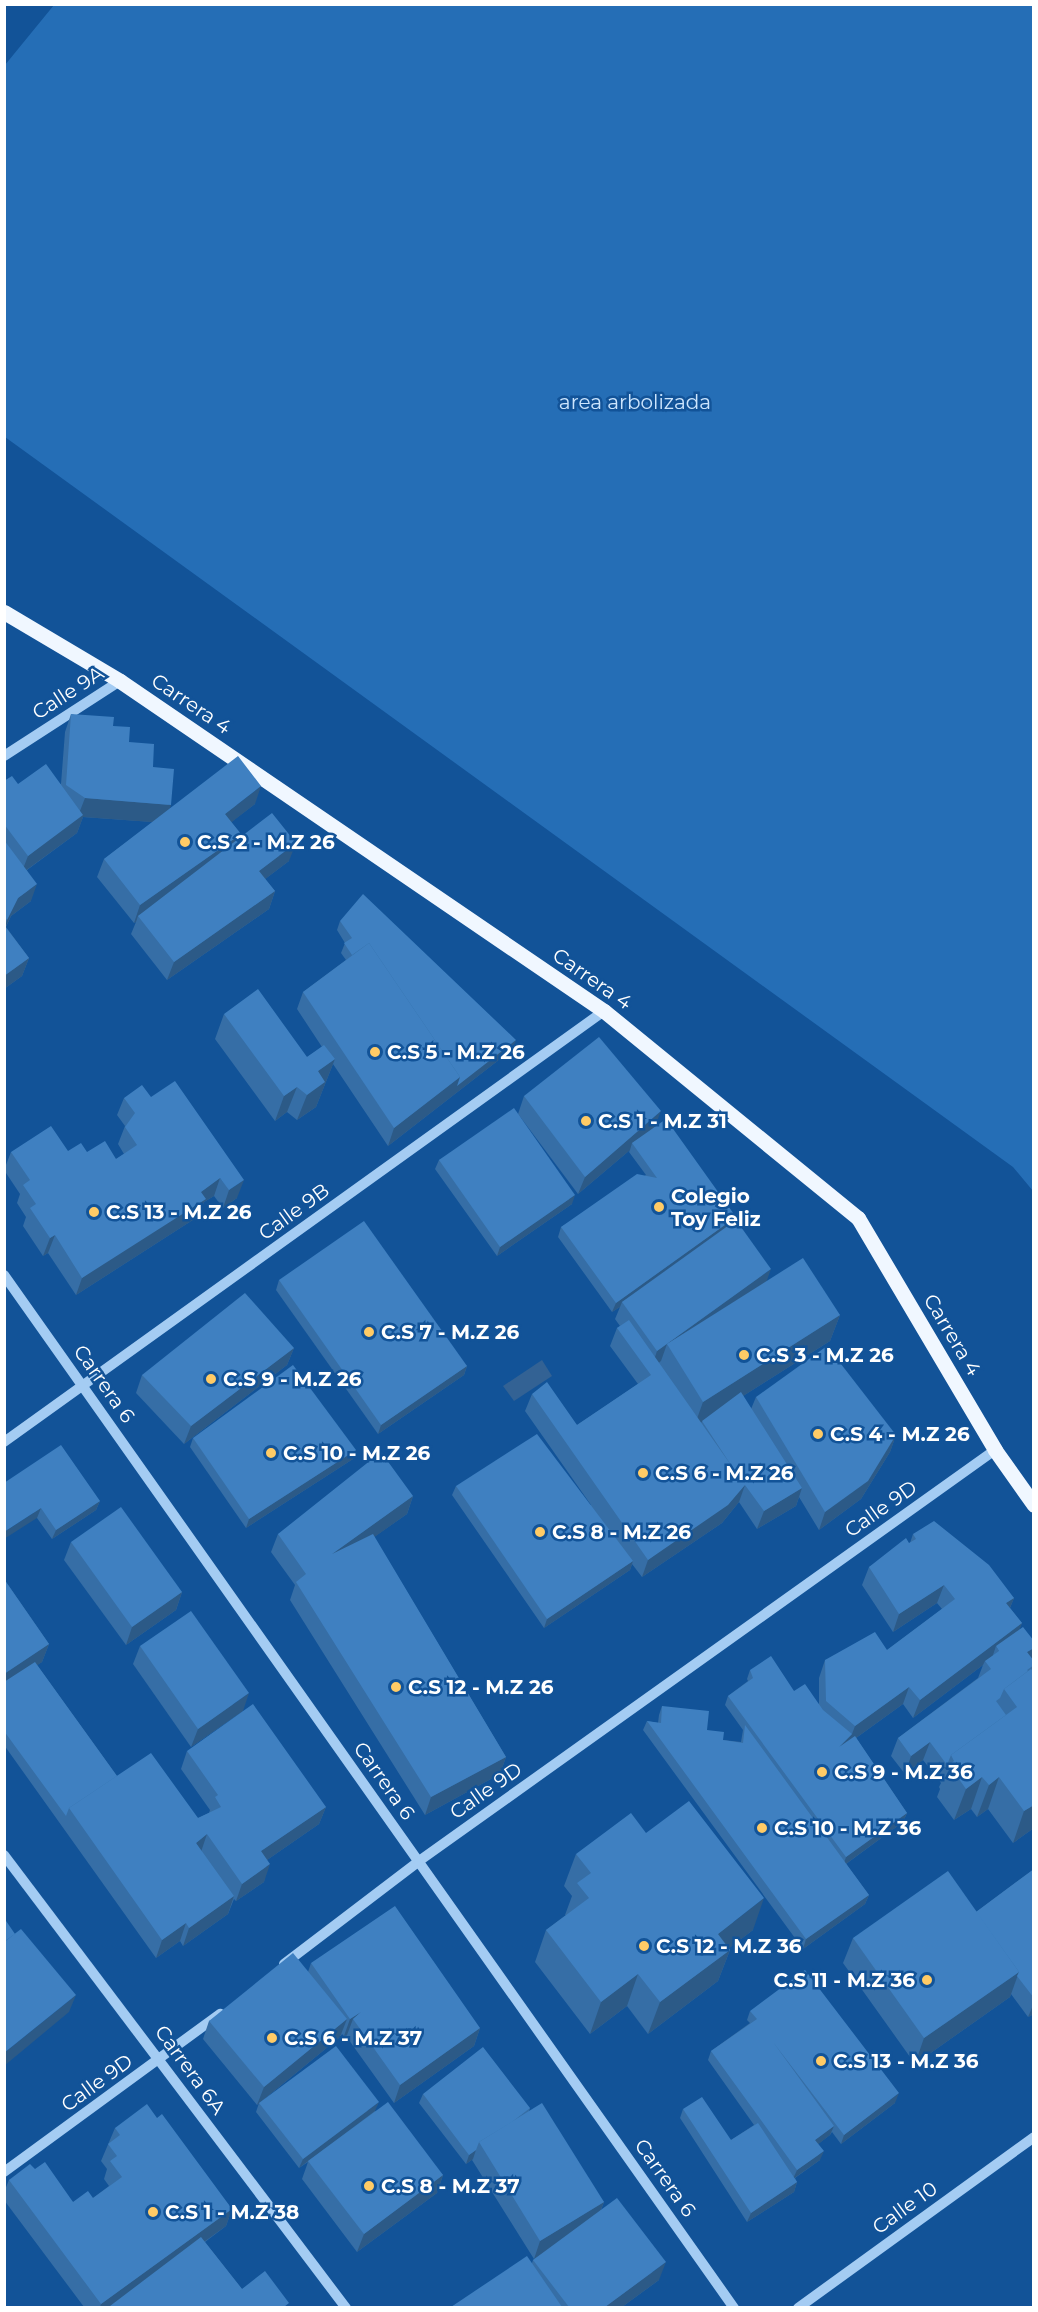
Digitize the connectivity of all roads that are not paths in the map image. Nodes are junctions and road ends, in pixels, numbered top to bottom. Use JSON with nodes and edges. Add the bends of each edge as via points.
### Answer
{"nodes":[{"id":1,"x":4,"y":612,"type":"edge"},
{"id":2,"x":120,"y":681,"type":"junction"},
{"id":3,"x":4,"y":756,"type":"edge"},
{"id":4,"x":604,"y":1011,"type":"junction"},
{"id":5,"x":4,"y":1275,"type":"edge"},
{"id":6,"x":83,"y":1386,"type":"junction"},
{"id":7,"x":4,"y":1442,"type":"edge"},
{"id":8,"x":995,"y":1450,"type":"junction"},
{"id":9,"x":1034,"y":1505,"type":"edge"},
{"id":10,"x":4,"y":1855,"type":"edge"},
{"id":11,"x":418,"y":1861,"type":"junction"},
{"id":12,"x":270,"y":1975,"type":"edge"},
{"id":13,"x":233,"y":2004,"type":"edge"},
{"id":14,"x":159,"y":2061,"type":"junction"},
{"id":15,"x":1034,"y":2137,"type":"edge"},
{"id":16,"x":4,"y":2172,"type":"edge"},
{"id":17,"x":346,"y":2307,"type":"edge"},
{"id":18,"x":734,"y":2307,"type":"edge"},
{"id":19,"x":798,"y":2307,"type":"edge"}],
"edges":[{"from":1,"to":2,"type":"main road","name":"Carrera 4"},
{"from":2,"to":3,"type":"street","name":"Calle 9A"},
{"from":2,"to":4,"type":"main road","name":"Carrera 4"},
{"from":4,"to":6,"type":"street","name":"Calle 9B"},
{"from":4,"to":8,"type":"main road","name":"Carrera 4","via":[[858,1218]]},
{"from":5,"to":6,"type":"street","name":"Carrera 6"},
{"from":6,"to":7,"type":"street","name":"Calle 9B"},
{"from":6,"to":11,"type":"street","name":"Carrera 6"},
{"from":8,"to":9,"type":"main road","name":"Carrera 4"},
{"from":8,"to":11,"type":"street","name":"Calle 9D"},
{"from":10,"to":14,"type":"street","name":"Carrera 6A","via":[[137,2026]]},
{"from":11,"to":12,"type":"street","name":"Calle 9D"},
{"from":11,"to":18,"type":"street","name":"Carrera 6"},
{"from":13,"to":14,"type":"street","name":"Calle 9D"},
{"from":14,"to":16,"type":"street","name":"Calle 9D"},
{"from":14,"to":17,"type":"street","name":"Carrera 6A"},
{"from":15,"to":19,"type":"street","name":"Calle 10"}]}
